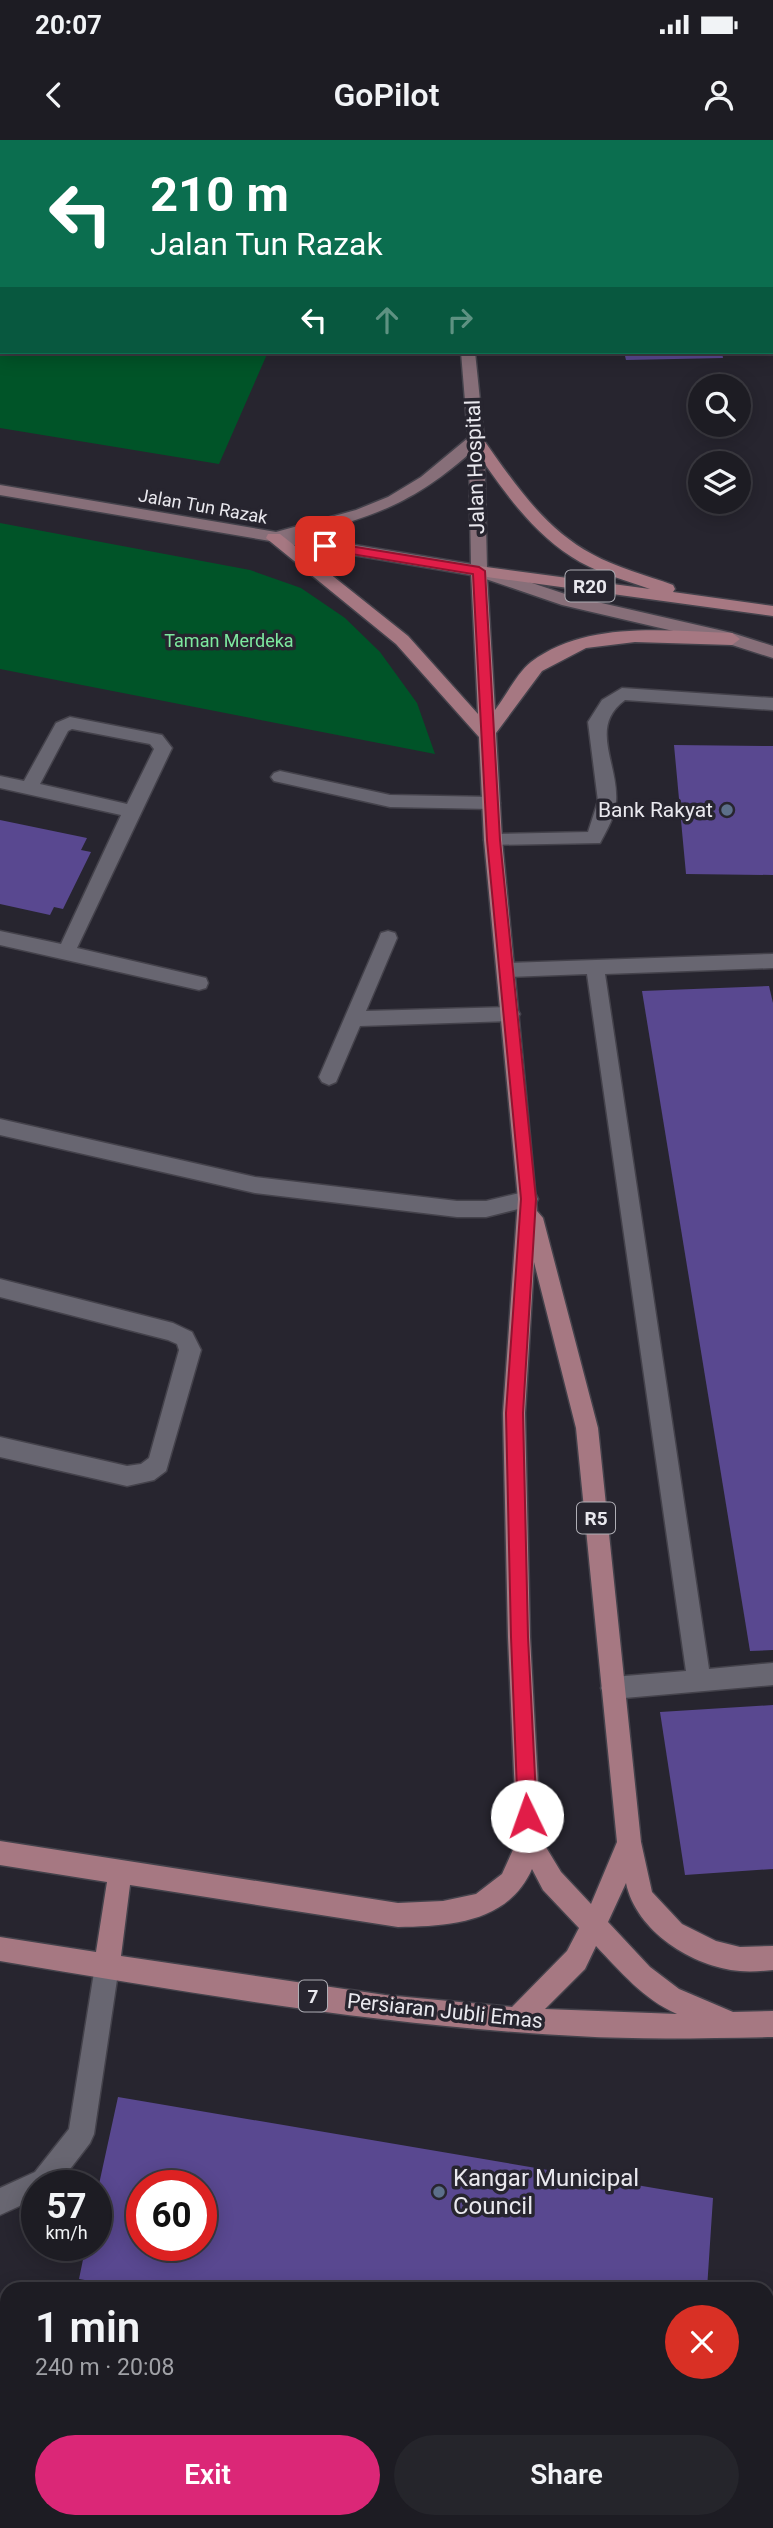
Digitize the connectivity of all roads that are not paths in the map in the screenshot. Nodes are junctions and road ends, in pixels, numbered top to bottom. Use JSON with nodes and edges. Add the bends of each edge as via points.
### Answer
{"nodes":[{"id":1,"x":468,"y":354,"type":"edge"},
{"id":2,"x":476,"y":439,"type":"junction"},
{"id":3,"x":0,"y":490,"type":"edge"},
{"id":4,"x":274,"y":538,"type":"junction"},
{"id":5,"x":479,"y":571,"type":"junction"},
{"id":6,"x":701,"y":602,"type":"junction"},
{"id":7,"x":773,"y":611,"type":"edge"},
{"id":8,"x":732,"y":639,"type":"junction"},
{"id":9,"x":773,"y":652,"type":"edge"},
{"id":10,"x":773,"y":704,"type":"edge"},
{"id":11,"x":486,"y":734,"type":"junction"},
{"id":12,"x":280,"y":777,"type":"dead end"},
{"id":13,"x":0,"y":782,"type":"edge"},
{"id":14,"x":29,"y":788,"type":"junction"},
{"id":15,"x":491,"y":803,"type":"junction"},
{"id":16,"x":132,"y":811,"type":"junction"},
{"id":17,"x":493,"y":840,"type":"junction"},
{"id":18,"x":0,"y":938,"type":"edge"},
{"id":19,"x":387,"y":938,"type":"dead end"},
{"id":20,"x":66,"y":952,"type":"junction"},
{"id":21,"x":773,"y":961,"type":"edge"},
{"id":22,"x":595,"y":968,"type":"junction"},
{"id":23,"x":507,"y":970,"type":"junction"},
{"id":24,"x":199,"y":983,"type":"dead end"},
{"id":25,"x":510,"y":1014,"type":"junction"},
{"id":26,"x":354,"y":1019,"type":"junction"},
{"id":27,"x":329,"y":1077,"type":"dead end"},
{"id":28,"x":0,"y":1127,"type":"edge"},
{"id":29,"x":528,"y":1199,"type":"junction"},
{"id":30,"x":0,"y":1288,"type":"edge"},
{"id":31,"x":0,"y":1447,"type":"edge"},
{"id":32,"x":773,"y":1674,"type":"edge"},
{"id":33,"x":699,"y":1681,"type":"junction"},
{"id":34,"x":613,"y":1688,"type":"junction"},
{"id":35,"x":528,"y":1841,"type":"junction"},
{"id":36,"x":629,"y":1842,"type":"junction"},
{"id":37,"x":0,"y":1853,"type":"edge"},
{"id":38,"x":120,"y":1873,"type":"junction"},
{"id":39,"x":593,"y":1928,"type":"junction"},
{"id":40,"x":0,"y":1949,"type":"edge"},
{"id":41,"x":773,"y":1958,"type":"edge"},
{"id":42,"x":107,"y":1966,"type":"junction"},
{"id":43,"x":519,"y":2018,"type":"junction"},
{"id":44,"x":773,"y":2024,"type":"edge"},
{"id":45,"x":736,"y":2026,"type":"junction"},
{"id":46,"x":0,"y":2202,"type":"edge"}],
"edges":[{"from":1,"to":2,"type":"main road","name":"Jalan Hospital","number":"R5"},
{"from":2,"to":4,"type":"main road","via":[[406,494]]},
{"from":2,"to":5,"type":"main road","name":"Jalan Hospital","number":"R5"},
{"from":2,"to":6,"type":"main road","via":[[513,492],[551,534],[577,554]]},
{"from":3,"to":4,"type":"main road","name":"Jalan Tun Razak"},
{"from":4,"to":5,"type":"main road","name":"Jalan Tun Razak"},
{"from":4,"to":11,"type":"main road","via":[[402,640]]},
{"from":5,"to":6,"type":"main road","name":"Jalan Tun Razak","number":"R20"},
{"from":5,"to":8,"type":"main road","via":[[568,601]]},
{"from":5,"to":11,"type":"main road","name":"Jalan Hospital","number":"R5"},
{"from":6,"to":7,"type":"main road","name":"Jalan Tun Razak"},
{"from":8,"to":9,"type":"main road"},
{"from":8,"to":11,"type":"main road","via":[[635,636],[582,643],[536,667]]},
{"from":10,"to":17,"type":"lane","via":[[622,694],[608,704],[597,722],[607,801],[594,838]]},
{"from":11,"to":15,"type":"main road","name":"Jalan Hospital","number":"R5"},
{"from":12,"to":15,"type":"lane","via":[[390,801]]},
{"from":13,"to":14,"type":"lane"},
{"from":14,"to":16,"type":"lane"},
{"from":14,"to":16,"type":"lane","via":[[62,727],[70,723],[156,739],[163,748]]},
{"from":15,"to":17,"type":"main road","name":"Jalan Hospital","number":"R5"},
{"from":16,"to":20,"type":"lane"},
{"from":17,"to":23,"type":"main road","name":"Jalan Hospital","number":"R5"},
{"from":18,"to":20,"type":"lane"},
{"from":19,"to":26,"type":"lane"},
{"from":20,"to":24,"type":"lane"},
{"from":21,"to":22,"type":"lane"},
{"from":22,"to":23,"type":"lane"},
{"from":22,"to":33,"type":"lane"},
{"from":23,"to":25,"type":"main road","name":"Jalan Hospital","number":"R5"},
{"from":25,"to":26,"type":"lane"},
{"from":25,"to":29,"type":"main road","name":"Jalan Hospital","number":"R5"},
{"from":26,"to":27,"type":"lane"},
{"from":28,"to":29,"type":"lane","via":[[255,1185],[457,1209],[502,1207]]},
{"from":29,"to":34,"type":"main road","number":"R5","via":[[587,1428]]},
{"from":29,"to":35,"type":"main road","name":"Jalan Hospital","number":"R5","via":[[514,1413]]},
{"from":30,"to":31,"type":"lane","via":[[173,1332],[185,1338],[190,1350],[158,1464],[146,1473],[127,1476]]},
{"from":32,"to":33,"type":"lane"},
{"from":33,"to":34,"type":"lane"},
{"from":34,"to":36,"type":"main road","number":"R5"},
{"from":35,"to":38,"type":"main road","name":"Jalan Hospital","number":"R5","via":[[523,1866],[500,1895],[474,1908],[438,1914],[358,1911]]},
{"from":35,"to":39,"type":"main road","via":[[552,1881]]},
{"from":36,"to":39,"type":"main road"},
{"from":36,"to":41,"type":"main road","number":"R5","via":[[641,1898],[673,1933],[713,1953],[740,1959]]},
{"from":37,"to":38,"type":"main road"},
{"from":38,"to":42,"type":"main road"},
{"from":39,"to":43,"type":"main road","via":[[576,1960]]},
{"from":39,"to":45,"type":"main road","via":[[640,1976],[670,1998]]},
{"from":40,"to":42,"type":"main road","name":"Persiaran Jubli Emas","number":"7"},
{"from":42,"to":43,"type":"main road","name":"Persiaran Jubli Emas","number":"7","via":[[409,2011]]},
{"from":42,"to":46,"type":"lane","via":[[82,2134],[44,2181]]},
{"from":43,"to":45,"type":"main road","name":"Persiaran Jubli Emas","number":"7","via":[[612,2026]]},
{"from":44,"to":45,"type":"main road","number":"7"}]}
